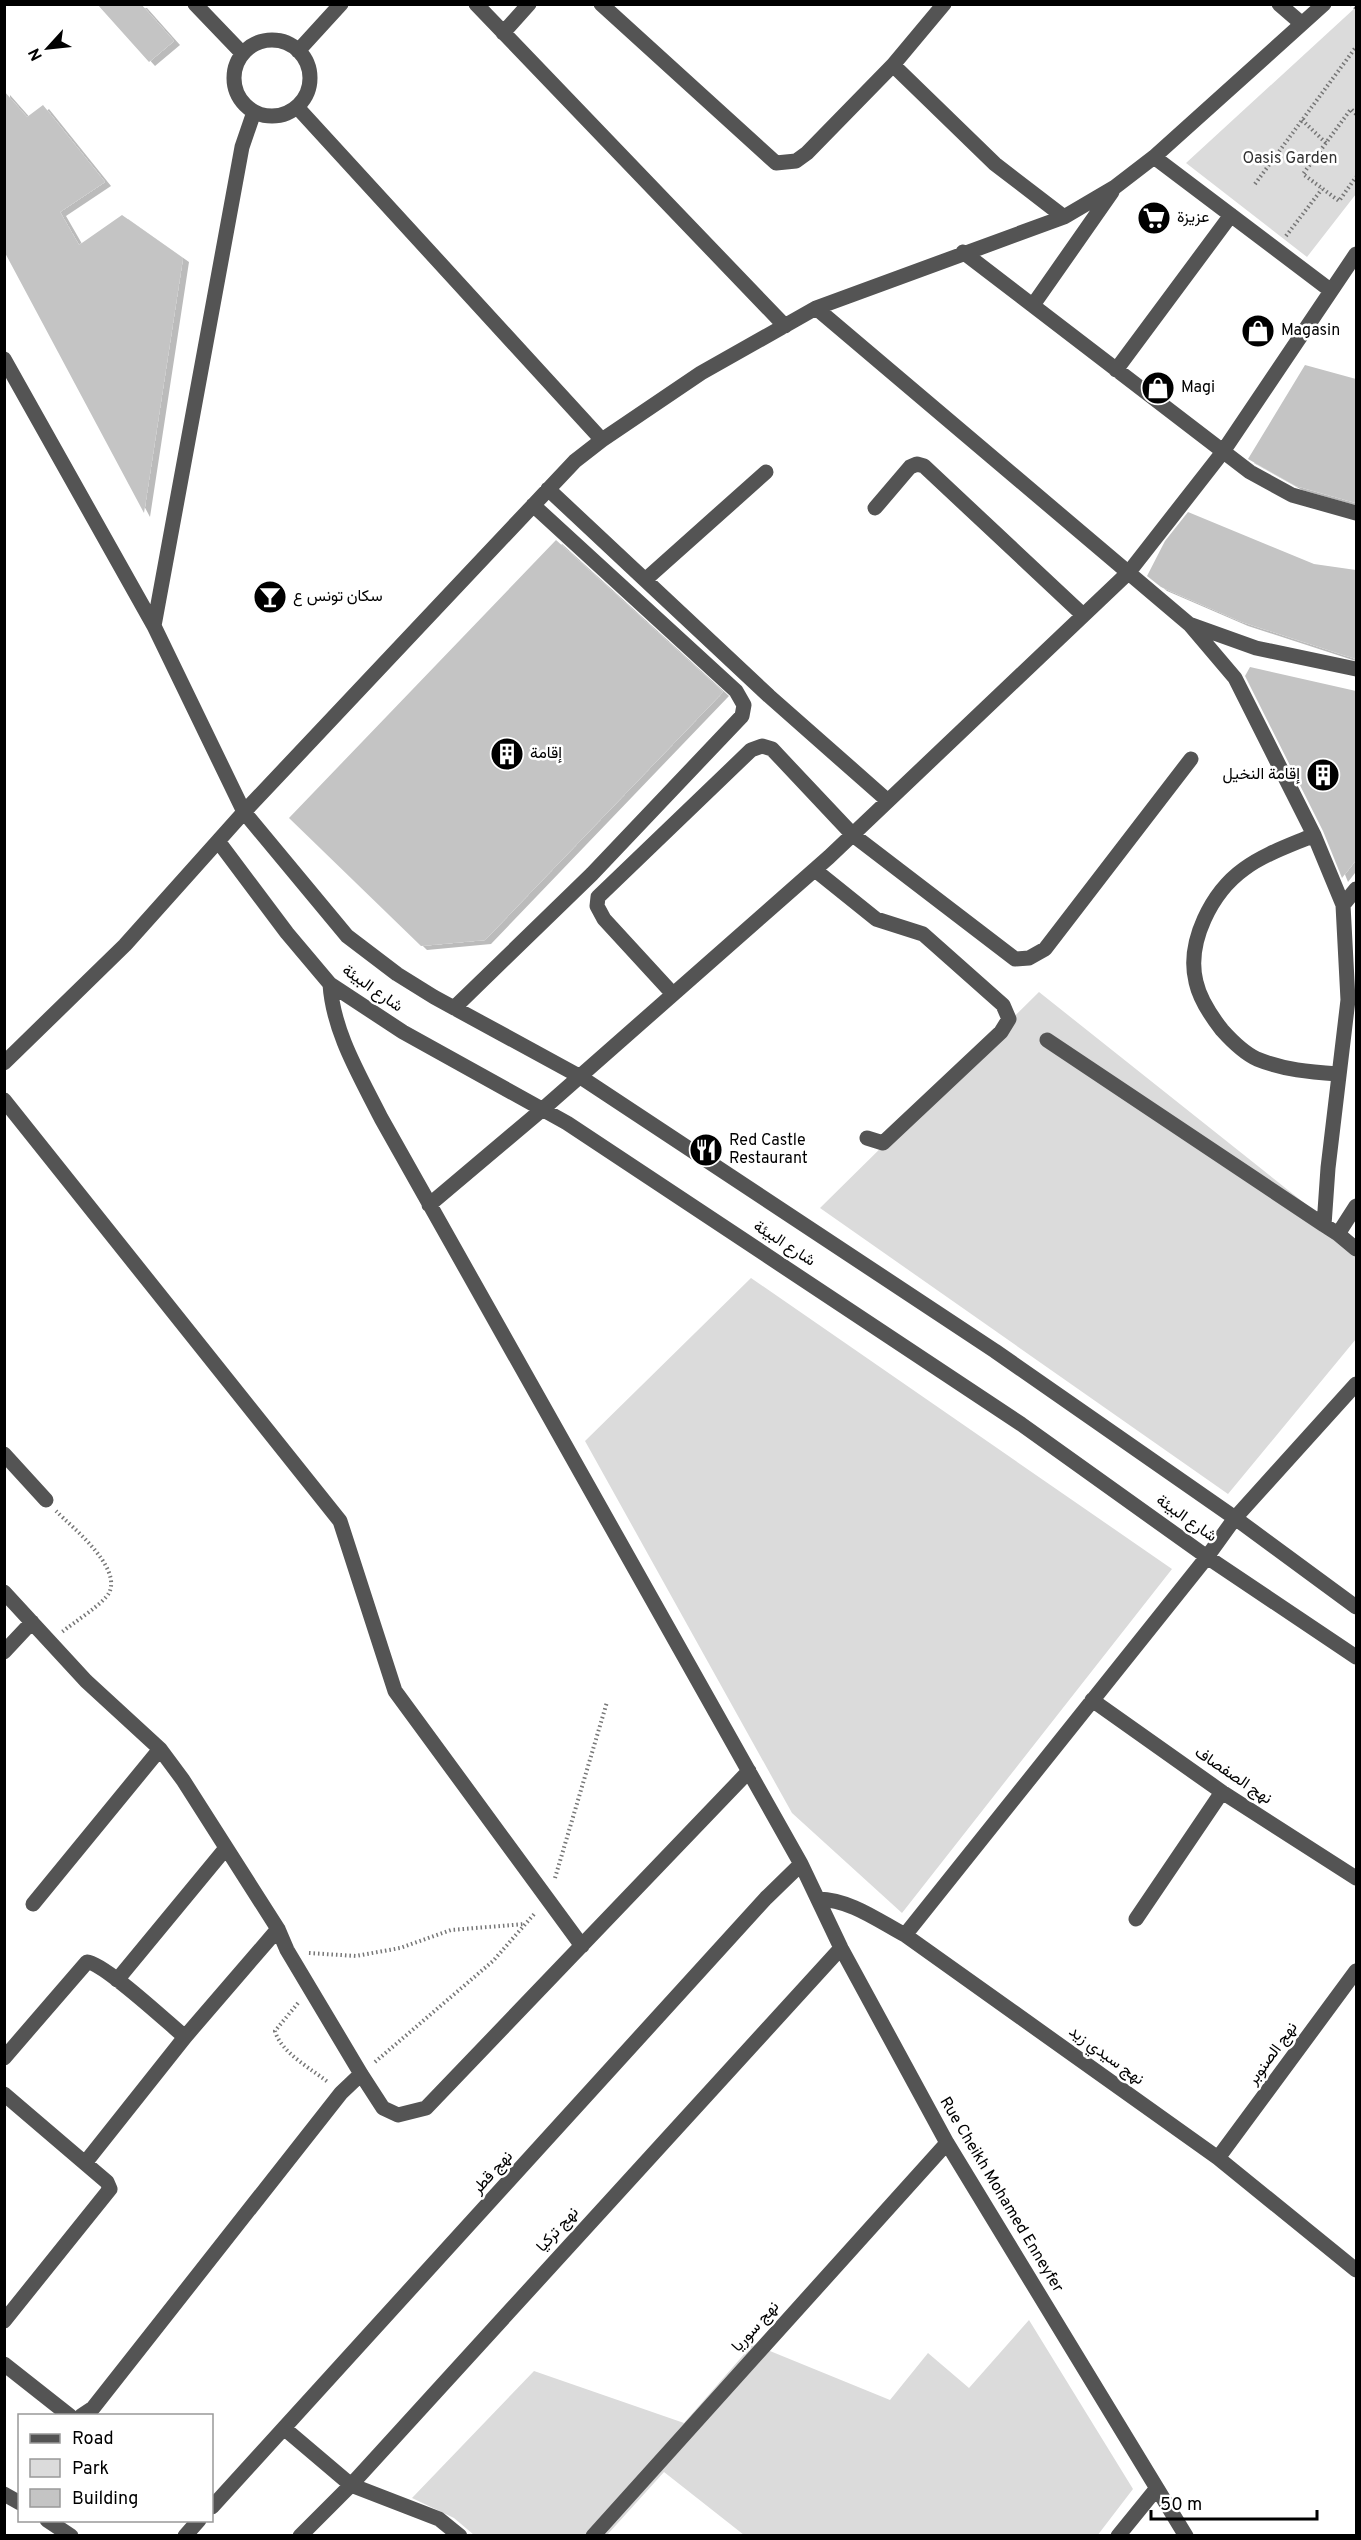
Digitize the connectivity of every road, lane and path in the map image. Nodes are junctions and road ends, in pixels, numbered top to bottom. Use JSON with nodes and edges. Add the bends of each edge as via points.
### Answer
{"nodes":[{"id":1,"x":195,"y":4,"type":"edge"},
{"id":2,"x":341,"y":4,"type":"edge"},
{"id":3,"x":476,"y":4,"type":"edge"},
{"id":4,"x":529,"y":4,"type":"edge"},
{"id":5,"x":601,"y":4,"type":"edge"},
{"id":6,"x":944,"y":4,"type":"edge"},
{"id":7,"x":1279,"y":4,"type":"edge"},
{"id":8,"x":1324,"y":4,"type":"edge"},
{"id":9,"x":1351,"y":4,"type":"edge"},
{"id":10,"x":1356,"y":8,"type":"edge"},
{"id":11,"x":1301,"y":23,"type":"junction"},
{"id":12,"x":503,"y":33,"type":"junction"},
{"id":13,"x":1356,"y":47,"type":"edge"},
{"id":14,"x":298,"y":51,"type":"junction"},
{"id":15,"x":242,"y":53,"type":"junction"},
{"id":16,"x":893,"y":65,"type":"junction"},
{"id":17,"x":297,"y":107,"type":"junction"},
{"id":18,"x":254,"y":111,"type":"junction"},
{"id":19,"x":1356,"y":114,"type":"edge"},
{"id":20,"x":1302,"y":120,"type":"junction"},
{"id":21,"x":1326,"y":143,"type":"junction"},
{"id":22,"x":1154,"y":157,"type":"junction"},
{"id":23,"x":1356,"y":177,"type":"edge"},
{"id":24,"x":1255,"y":184,"type":"dead end"},
{"id":25,"x":1115,"y":188,"type":"junction"},
{"id":26,"x":1322,"y":189,"type":"junction"},
{"id":27,"x":1231,"y":215,"type":"junction"},
{"id":28,"x":1064,"y":217,"type":"junction"},
{"id":29,"x":1276,"y":249,"type":"junction"},
{"id":30,"x":963,"y":252,"type":"junction"},
{"id":31,"x":1356,"y":254,"type":"edge"},
{"id":32,"x":1330,"y":290,"type":"junction"},
{"id":33,"x":1033,"y":305,"type":"junction"},
{"id":34,"x":816,"y":308,"type":"junction"},
{"id":35,"x":785,"y":326,"type":"junction"},
{"id":36,"x":5,"y":361,"type":"edge"},
{"id":37,"x":1116,"y":370,"type":"junction"},
{"id":38,"x":602,"y":440,"type":"junction"},
{"id":39,"x":1222,"y":453,"type":"junction"},
{"id":40,"x":766,"y":472,"type":"dead end"},
{"id":41,"x":548,"y":489,"type":"junction"},
{"id":42,"x":533,"y":505,"type":"junction"},
{"id":43,"x":875,"y":508,"type":"dead end"},
{"id":44,"x":1356,"y":513,"type":"edge"},
{"id":45,"x":1129,"y":572,"type":"junction"},
{"id":46,"x":645,"y":580,"type":"junction"},
{"id":47,"x":1083,"y":615,"type":"junction"},
{"id":48,"x":1189,"y":624,"type":"junction"},
{"id":49,"x":154,"y":626,"type":"junction"},
{"id":50,"x":1356,"y":669,"type":"edge"},
{"id":51,"x":1191,"y":759,"type":"dead end"},
{"id":52,"x":888,"y":801,"type":"junction"},
{"id":53,"x":244,"y":812,"type":"junction"},
{"id":54,"x":853,"y":835,"type":"junction"},
{"id":55,"x":1314,"y":835,"type":"junction"},
{"id":56,"x":218,"y":841,"type":"junction"},
{"id":57,"x":814,"y":870,"type":"junction"},
{"id":58,"x":1356,"y":889,"type":"edge"},
{"id":59,"x":1343,"y":904,"type":"junction"},
{"id":60,"x":330,"y":984,"type":"junction"},
{"id":61,"x":672,"y":993,"type":"junction"},
{"id":62,"x":454,"y":1008,"type":"junction"},
{"id":63,"x":1047,"y":1040,"type":"dead end"},
{"id":64,"x":4,"y":1063,"type":"edge"},
{"id":65,"x":1338,"y":1074,"type":"junction"},
{"id":66,"x":579,"y":1077,"type":"junction"},
{"id":67,"x":4,"y":1100,"type":"edge"},
{"id":68,"x":544,"y":1108,"type":"junction"},
{"id":69,"x":867,"y":1138,"type":"dead end"},
{"id":70,"x":429,"y":1205,"type":"junction"},
{"id":71,"x":1356,"y":1206,"type":"edge"},
{"id":72,"x":1324,"y":1225,"type":"junction"},
{"id":73,"x":1338,"y":1234,"type":"junction"},
{"id":74,"x":1356,"y":1250,"type":"edge"},
{"id":75,"x":1355,"y":1388,"type":"edge"},
{"id":76,"x":4,"y":1454,"type":"edge"},
{"id":77,"x":46,"y":1500,"type":"joint"},
{"id":78,"x":1235,"y":1518,"type":"junction"},
{"id":79,"x":1207,"y":1557,"type":"junction"},
{"id":80,"x":4,"y":1592,"type":"edge"},
{"id":81,"x":1356,"y":1607,"type":"edge"},
{"id":82,"x":32,"y":1622,"type":"junction"},
{"id":83,"x":50,"y":1642,"type":"junction"},
{"id":84,"x":4,"y":1652,"type":"edge"},
{"id":85,"x":1356,"y":1657,"type":"edge"},
{"id":86,"x":1092,"y":1700,"type":"junction"},
{"id":87,"x":607,"y":1702,"type":"dead end"},
{"id":88,"x":160,"y":1749,"type":"junction"},
{"id":89,"x":749,"y":1771,"type":"junction"},
{"id":90,"x":1222,"y":1791,"type":"junction"},
{"id":91,"x":226,"y":1848,"type":"junction"},
{"id":92,"x":801,"y":1864,"type":"junction"},
{"id":93,"x":1356,"y":1878,"type":"edge"},
{"id":94,"x":549,"y":1899,"type":"junction"},
{"id":95,"x":818,"y":1899,"type":"junction"},
{"id":96,"x":33,"y":1904,"type":"dead end"},
{"id":97,"x":1136,"y":1919,"type":"dead end"},
{"id":98,"x":525,"y":1924,"type":"junction"},
{"id":99,"x":278,"y":1929,"type":"junction"},
{"id":100,"x":904,"y":1935,"type":"junction"},
{"id":101,"x":582,"y":1946,"type":"junction"},
{"id":102,"x":841,"y":1948,"type":"junction"},
{"id":103,"x":287,"y":1950,"type":"junction"},
{"id":104,"x":1356,"y":1971,"type":"edge"},
{"id":105,"x":117,"y":1980,"type":"junction"},
{"id":106,"x":310,"y":1988,"type":"junction"},
{"id":107,"x":185,"y":2037,"type":"junction"},
{"id":108,"x":4,"y":2058,"type":"edge"},
{"id":109,"x":361,"y":2074,"type":"junction"},
{"id":110,"x":341,"y":2093,"type":"junction"},
{"id":111,"x":4,"y":2094,"type":"edge"},
{"id":112,"x":947,"y":2143,"type":"junction"},
{"id":113,"x":1218,"y":2158,"type":"junction"},
{"id":114,"x":85,"y":2163,"type":"junction"},
{"id":115,"x":1356,"y":2270,"type":"edge"},
{"id":116,"x":4,"y":2321,"type":"edge"},
{"id":117,"x":4,"y":2364,"type":"edge"},
{"id":118,"x":69,"y":2414,"type":"edge"},
{"id":119,"x":83,"y":2414,"type":"edge"},
{"id":120,"x":285,"y":2429,"type":"junction"},
{"id":121,"x":351,"y":2485,"type":"junction"},
{"id":122,"x":1157,"y":2488,"type":"junction"},
{"id":123,"x":4,"y":2494,"type":"edge"},
{"id":124,"x":18,"y":2502,"type":"edge"},
{"id":125,"x":213,"y":2506,"type":"edge"},
{"id":126,"x":50,"y":2522,"type":"edge"},
{"id":127,"x":197,"y":2522,"type":"edge"},
{"id":128,"x":71,"y":2535,"type":"edge"},
{"id":129,"x":185,"y":2535,"type":"edge"},
{"id":130,"x":300,"y":2535,"type":"edge"},
{"id":131,"x":460,"y":2535,"type":"edge"},
{"id":132,"x":593,"y":2535,"type":"edge"},
{"id":133,"x":1118,"y":2535,"type":"edge"},
{"id":134,"x":1186,"y":2535,"type":"edge"}],
"edges":[{"from":1,"to":15,"type":"street"},
{"from":2,"to":14,"type":"street"},
{"from":3,"to":12,"type":"street"},
{"from":4,"to":12,"type":"street"},
{"from":5,"to":16,"type":"street","via":[[776,163],[796,161],[807,153]]},
{"from":6,"to":16,"type":"street"},
{"from":7,"to":11,"type":"street"},
{"from":8,"to":11,"type":"street"},
{"from":9,"to":10,"type":"path"},
{"from":11,"to":22,"type":"street"},
{"from":12,"to":35,"type":"street"},
{"from":13,"to":20,"type":"path"},
{"from":14,"to":15,"type":"street","via":[[282,42],[263,40]]},
{"from":14,"to":17,"type":"street","via":[[306,61],[309,85]]},
{"from":15,"to":18,"type":"street","via":[[236,63],[234,85],[238,96]]},
{"from":16,"to":28,"type":"street","via":[[995,164]]},
{"from":17,"to":18,"type":"street","via":[[276,116]]},
{"from":17,"to":38,"type":"street"},
{"from":18,"to":49,"type":"street","via":[[242,147]]},
{"from":19,"to":21,"type":"path","via":[[1351,110]]},
{"from":20,"to":21,"type":"path"},
{"from":20,"to":24,"type":"path"},
{"from":21,"to":26,"type":"path","via":[[1303,174]]},
{"from":22,"to":25,"type":"street"},
{"from":22,"to":27,"type":"street"},
{"from":23,"to":26,"type":"path","via":[[1339,201]]},
{"from":25,"to":28,"type":"street"},
{"from":25,"to":33,"type":"street"},
{"from":26,"to":29,"type":"path"},
{"from":27,"to":29,"type":"street"},
{"from":27,"to":37,"type":"street"},
{"from":28,"to":30,"type":"street"},
{"from":29,"to":32,"type":"street"},
{"from":30,"to":33,"type":"street"},
{"from":30,"to":34,"type":"street"},
{"from":31,"to":32,"type":"street"},
{"from":32,"to":39,"type":"street"},
{"from":33,"to":37,"type":"street"},
{"from":34,"to":35,"type":"street"},
{"from":34,"to":45,"type":"street"},
{"from":35,"to":38,"type":"street","via":[[701,373]]},
{"from":36,"to":49,"type":"street","name":"شارع البيئة"},
{"from":37,"to":39,"type":"street"},
{"from":38,"to":41,"type":"street"},
{"from":39,"to":44,"type":"street","via":[[1292,495]]},
{"from":39,"to":45,"type":"street"},
{"from":40,"to":46,"type":"street"},
{"from":41,"to":42,"type":"street"},
{"from":41,"to":46,"type":"street"},
{"from":42,"to":53,"type":"street"},
{"from":42,"to":62,"type":"street","via":[[736,691],[744,705],[742,716],[592,874]]},
{"from":43,"to":47,"type":"street","via":[[910,467],[924,466]]},
{"from":45,"to":47,"type":"street"},
{"from":45,"to":48,"type":"street"},
{"from":46,"to":52,"type":"street"},
{"from":47,"to":52,"type":"street"},
{"from":48,"to":50,"type":"street","via":[[1256,648]]},
{"from":48,"to":55,"type":"street","via":[[1235,678]]},
{"from":49,"to":53,"type":"street","name":"شارع البيئة"},
{"from":51,"to":54,"type":"street","via":[[1045,949],[1029,958],[1015,958]]},
{"from":52,"to":54,"type":"street"},
{"from":53,"to":56,"type":"street"},
{"from":53,"to":62,"type":"street","name":"شارع البيئة","via":[[347,936],[397,974]]},
{"from":54,"to":57,"type":"street"},
{"from":54,"to":61,"type":"street","via":[[772,749],[762,746],[751,750],[598,897],[597,906],[604,919]]},
{"from":55,"to":59,"type":"street"},
{"from":55,"to":65,"type":"street","via":[[1243,869],[1223,888],[1206,912],[1196,948],[1195,981],[1209,1015],[1231,1040],[1256,1058],[1294,1071]]},
{"from":56,"to":60,"type":"street","name":"شارع البيئة"},
{"from":56,"to":64,"type":"street","via":[[125,945]]},
{"from":57,"to":61,"type":"street"},
{"from":57,"to":69,"type":"street","via":[[876,919],[923,934],[1003,1005],[1009,1019],[883,1143]]},
{"from":58,"to":59,"type":"street"},
{"from":59,"to":65,"type":"street","via":[[1348,1000]]},
{"from":60,"to":68,"type":"street","name":"شارع البيئة","via":[[402,1032]]},
{"from":60,"to":70,"type":"street","name":"Rue Cheikh Mohamed Enneyfer","via":[[345,1044]]},
{"from":61,"to":66,"type":"street"},
{"from":62,"to":66,"type":"street","name":"شارع البيئة"},
{"from":63,"to":72,"type":"street"},
{"from":65,"to":72,"type":"street"},
{"from":66,"to":68,"type":"street"},
{"from":66,"to":78,"type":"street","name":"شارع البيئة","via":[[995,1351]]},
{"from":67,"to":94,"type":"street","via":[[340,1521],[395,1691]]},
{"from":68,"to":70,"type":"street"},
{"from":68,"to":79,"type":"street","name":"شارع البيئة","via":[[1021,1424]]},
{"from":70,"to":89,"type":"street","name":"Rue Cheikh Mohamed Enneyfer"},
{"from":71,"to":73,"type":"street"},
{"from":72,"to":73,"type":"street"},
{"from":73,"to":74,"type":"street"},
{"from":75,"to":78,"type":"street"},
{"from":76,"to":77,"type":"street"},
{"from":77,"to":83,"type":"path","via":[[105,1562],[112,1579],[108,1594]]},
{"from":78,"to":79,"type":"street"},
{"from":78,"to":81,"type":"street","name":"شارع البيئة"},
{"from":79,"to":85,"type":"street","name":"شارع البيئة"},
{"from":79,"to":86,"type":"street"},
{"from":80,"to":82,"type":"street"},
{"from":82,"to":83,"type":"street"},
{"from":82,"to":84,"type":"street"},
{"from":83,"to":88,"type":"street"},
{"from":86,"to":90,"type":"street","name":"نهج الصفصاف"},
{"from":86,"to":100,"type":"street"},
{"from":87,"to":94,"type":"path"},
{"from":88,"to":91,"type":"street"},
{"from":88,"to":96,"type":"street"},
{"from":89,"to":92,"type":"street","name":"Rue Cheikh Mohamed Enneyfer"},
{"from":89,"to":101,"type":"street"},
{"from":90,"to":93,"type":"street","name":"نهج الصفصاف"},
{"from":90,"to":97,"type":"street"},
{"from":91,"to":99,"type":"street"},
{"from":91,"to":105,"type":"street"},
{"from":92,"to":95,"type":"street","name":"Rue Cheikh Mohamed Enneyfer"},
{"from":92,"to":120,"type":"street","name":"نهج قطر"},
{"from":94,"to":98,"type":"path"},
{"from":94,"to":101,"type":"street"},
{"from":95,"to":100,"type":"street","name":"نهج سيدي زيد","via":[[853,1906]]},
{"from":95,"to":102,"type":"street","name":"Rue Cheikh Mohamed Enneyfer"},
{"from":98,"to":103,"type":"path","via":[[451,1930],[400,1948],[356,1956]]},
{"from":98,"to":109,"type":"path","via":[[493,1961]]},
{"from":99,"to":103,"type":"street"},
{"from":99,"to":107,"type":"street"},
{"from":100,"to":113,"type":"street","name":"نهج سيدي زيد"},
{"from":101,"to":109,"type":"street","via":[[426,2108],[398,2115],[383,2108]]},
{"from":102,"to":112,"type":"street","name":"Rue Cheikh Mohamed Enneyfer"},
{"from":102,"to":121,"type":"street","name":"نهج تركيا"},
{"from":103,"to":106,"type":"street"},
{"from":104,"to":113,"type":"street","name":"نهج الصنوبر"},
{"from":105,"to":107,"type":"street"},
{"from":105,"to":108,"type":"street","via":[[93,1962],[81,1966]]},
{"from":106,"to":109,"type":"street"},
{"from":106,"to":110,"type":"path","via":[[275,2031],[276,2037]]},
{"from":107,"to":114,"type":"street"},
{"from":109,"to":110,"type":"street"},
{"from":110,"to":119,"type":"street","via":[[93,2408]]},
{"from":111,"to":114,"type":"street"},
{"from":112,"to":122,"type":"street","name":"Rue Cheikh Mohamed Enneyfer"},
{"from":112,"to":132,"type":"street","name":"نهج سوريا"},
{"from":113,"to":115,"type":"street","name":"نهج سيدي زيد"},
{"from":114,"to":116,"type":"street","via":[[107,2182],[110,2191]]},
{"from":117,"to":118,"type":"street"},
{"from":120,"to":121,"type":"street"},
{"from":120,"to":125,"type":"street","name":"نهج قطر"},
{"from":121,"to":130,"type":"street","name":"نهج تركيا"},
{"from":121,"to":131,"type":"street","via":[[439,2519]]},
{"from":122,"to":133,"type":"street"},
{"from":122,"to":134,"type":"street","name":"Rue Cheikh Mohamed Enneyfer"},
{"from":123,"to":124,"type":"street"},
{"from":126,"to":128,"type":"street"},
{"from":127,"to":129,"type":"street"}]}
